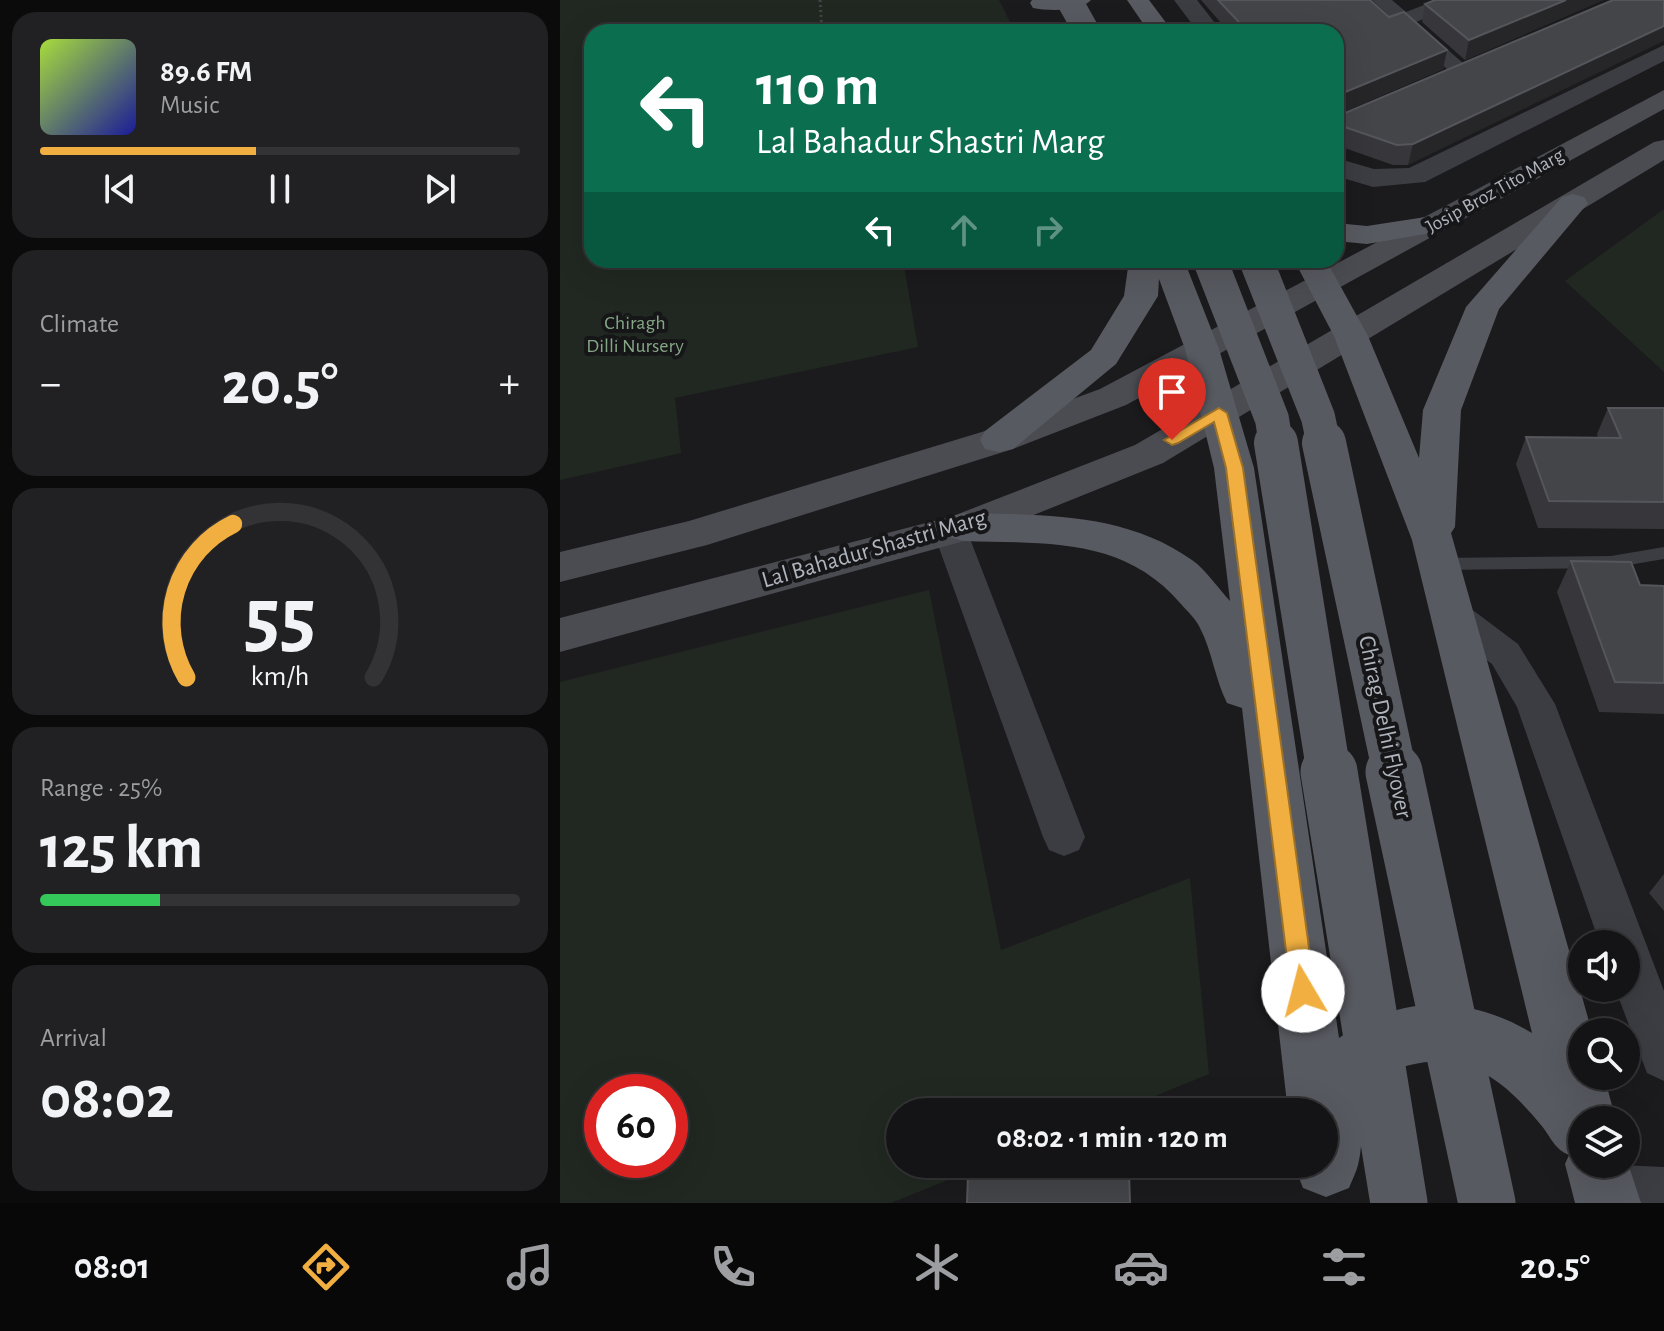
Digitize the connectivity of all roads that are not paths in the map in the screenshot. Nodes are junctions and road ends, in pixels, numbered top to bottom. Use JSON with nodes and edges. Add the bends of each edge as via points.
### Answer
{"nodes":[{"id":1,"x":1069,"y":0,"type":"edge"},
{"id":2,"x":1080,"y":0,"type":"edge"},
{"id":3,"x":1138,"y":0,"type":"edge"},
{"id":4,"x":1185,"y":0,"type":"edge"},
{"id":5,"x":1381,"y":0,"type":"edge"},
{"id":6,"x":1454,"y":0,"type":"edge"},
{"id":7,"x":1044,"y":9,"type":"edge"},
{"id":8,"x":1403,"y":20,"type":"junction"},
{"id":9,"x":1082,"y":24,"type":"edge"},
{"id":10,"x":1155,"y":24,"type":"edge"},
{"id":11,"x":1204,"y":24,"type":"edge"},
{"id":12,"x":1664,"y":52,"type":"edge"},
{"id":13,"x":1664,"y":98,"type":"edge"},
{"id":14,"x":1344,"y":123,"type":"edge"},
{"id":15,"x":1664,"y":148,"type":"edge"},
{"id":16,"x":1344,"y":169,"type":"edge"},
{"id":17,"x":1573,"y":203,"type":"junction"},
{"id":18,"x":1432,"y":225,"type":"junction"},
{"id":19,"x":1344,"y":233,"type":"edge"},
{"id":20,"x":1344,"y":261,"type":"edge"},
{"id":21,"x":1144,"y":268,"type":"edge"},
{"id":22,"x":1171,"y":268,"type":"edge"},
{"id":23,"x":1213,"y":268,"type":"edge"},
{"id":24,"x":1259,"y":268,"type":"edge"},
{"id":25,"x":1318,"y":272,"type":"edge"},
{"id":26,"x":1351,"y":336,"type":"junction"},
{"id":27,"x":1202,"y":349,"type":"junction"},
{"id":28,"x":1219,"y":413,"type":"junction"},
{"id":29,"x":999,"y":440,"type":"junction"},
{"id":30,"x":957,"y":529,"type":"junction"},
{"id":31,"x":1436,"y":552,"type":"junction"},
{"id":32,"x":1664,"y":553,"type":"edge"},
{"id":33,"x":560,"y":567,"type":"edge"},
{"id":34,"x":1453,"y":615,"type":"junction"},
{"id":35,"x":560,"y":635,"type":"edge"},
{"id":36,"x":1275,"y":779,"type":"junction"},
{"id":37,"x":1064,"y":837,"type":"dead end"},
{"id":38,"x":1618,"y":930,"type":"edge"},
{"id":39,"x":1640,"y":990,"type":"edge"},
{"id":40,"x":1664,"y":1056,"type":"edge"},
{"id":41,"x":1317,"y":1098,"type":"edge"},
{"id":42,"x":1335,"y":1098,"type":"edge"},
{"id":43,"x":1587,"y":1106,"type":"edge"},
{"id":44,"x":1568,"y":1109,"type":"edge"},
{"id":45,"x":1399,"y":1203,"type":"edge"},
{"id":46,"x":1487,"y":1203,"type":"edge"}],
"edges":[{"from":1,"to":9,"type":"main road","bridge":true},
{"from":2,"to":7,"type":"main road"},
{"from":3,"to":10,"type":"main road"},
{"from":4,"to":11,"type":"street"},
{"from":5,"to":8,"type":"street"},
{"from":6,"to":8,"type":"street"},
{"from":8,"to":14,"type":"street","via":[[1469,68]]},
{"from":12,"to":16,"type":"street","via":[[1415,176],[1373,178]]},
{"from":13,"to":18,"type":"main road","name":"Josip Broz Tito Marg"},
{"from":15,"to":17,"type":"main road","name":"Josip Broz Tito Marg"},
{"from":17,"to":26,"type":"main road","name":"Josip Broz Tito Marg"},
{"from":17,"to":31,"type":"main road","via":[[1483,307],[1442,410]]},
{"from":18,"to":19,"type":"main road","via":[[1367,235]]},
{"from":18,"to":20,"type":"main road","name":"Josip Broz Tito Marg"},
{"from":21,"to":29,"type":"main road","via":[[1141,296],[1104,357]]},
{"from":22,"to":27,"type":"main road"},
{"from":23,"to":45,"type":"main road","bridge":true,"via":[[1272,419]]},
{"from":24,"to":46,"type":"main road","name":"Chirag Delhi Flyover","bridge":true,"via":[[1318,417]]},
{"from":25,"to":26,"type":"main road"},
{"from":25,"to":27,"type":"main road","name":"Josip Broz Tito Marg"},
{"from":26,"to":28,"type":"main road","name":"Lal Bahadur Shastri Marg"},
{"from":26,"to":31,"type":"main road"},
{"from":27,"to":28,"type":"main road"},
{"from":27,"to":29,"type":"main road","via":[[1113,397]]},
{"from":28,"to":30,"type":"main road","name":"Lal Bahadur Shastri Marg","via":[[1149,454]]},
{"from":28,"to":36,"type":"main road","via":[[1234,468]]},
{"from":29,"to":33,"type":"main road","via":[[692,535]]},
{"from":30,"to":35,"type":"main road","name":"Lal Bahadur Shastri Marg"},
{"from":30,"to":36,"type":"main road","via":[[1078,531],[1131,545],[1178,572],[1220,620]]},
{"from":30,"to":37,"type":"street"},
{"from":31,"to":32,"type":"lane","via":[[1611,562]]},
{"from":31,"to":34,"type":"main road"},
{"from":34,"to":38,"type":"street","via":[[1505,654],[1535,704]]},
{"from":34,"to":43,"type":"main road"},
{"from":36,"to":41,"type":"main road"},
{"from":39,"to":40,"type":"street"},
{"from":42,"to":44,"type":"main road","via":[[1358,1061],[1399,1036],[1438,1031],[1483,1040],[1525,1062]]}]}
